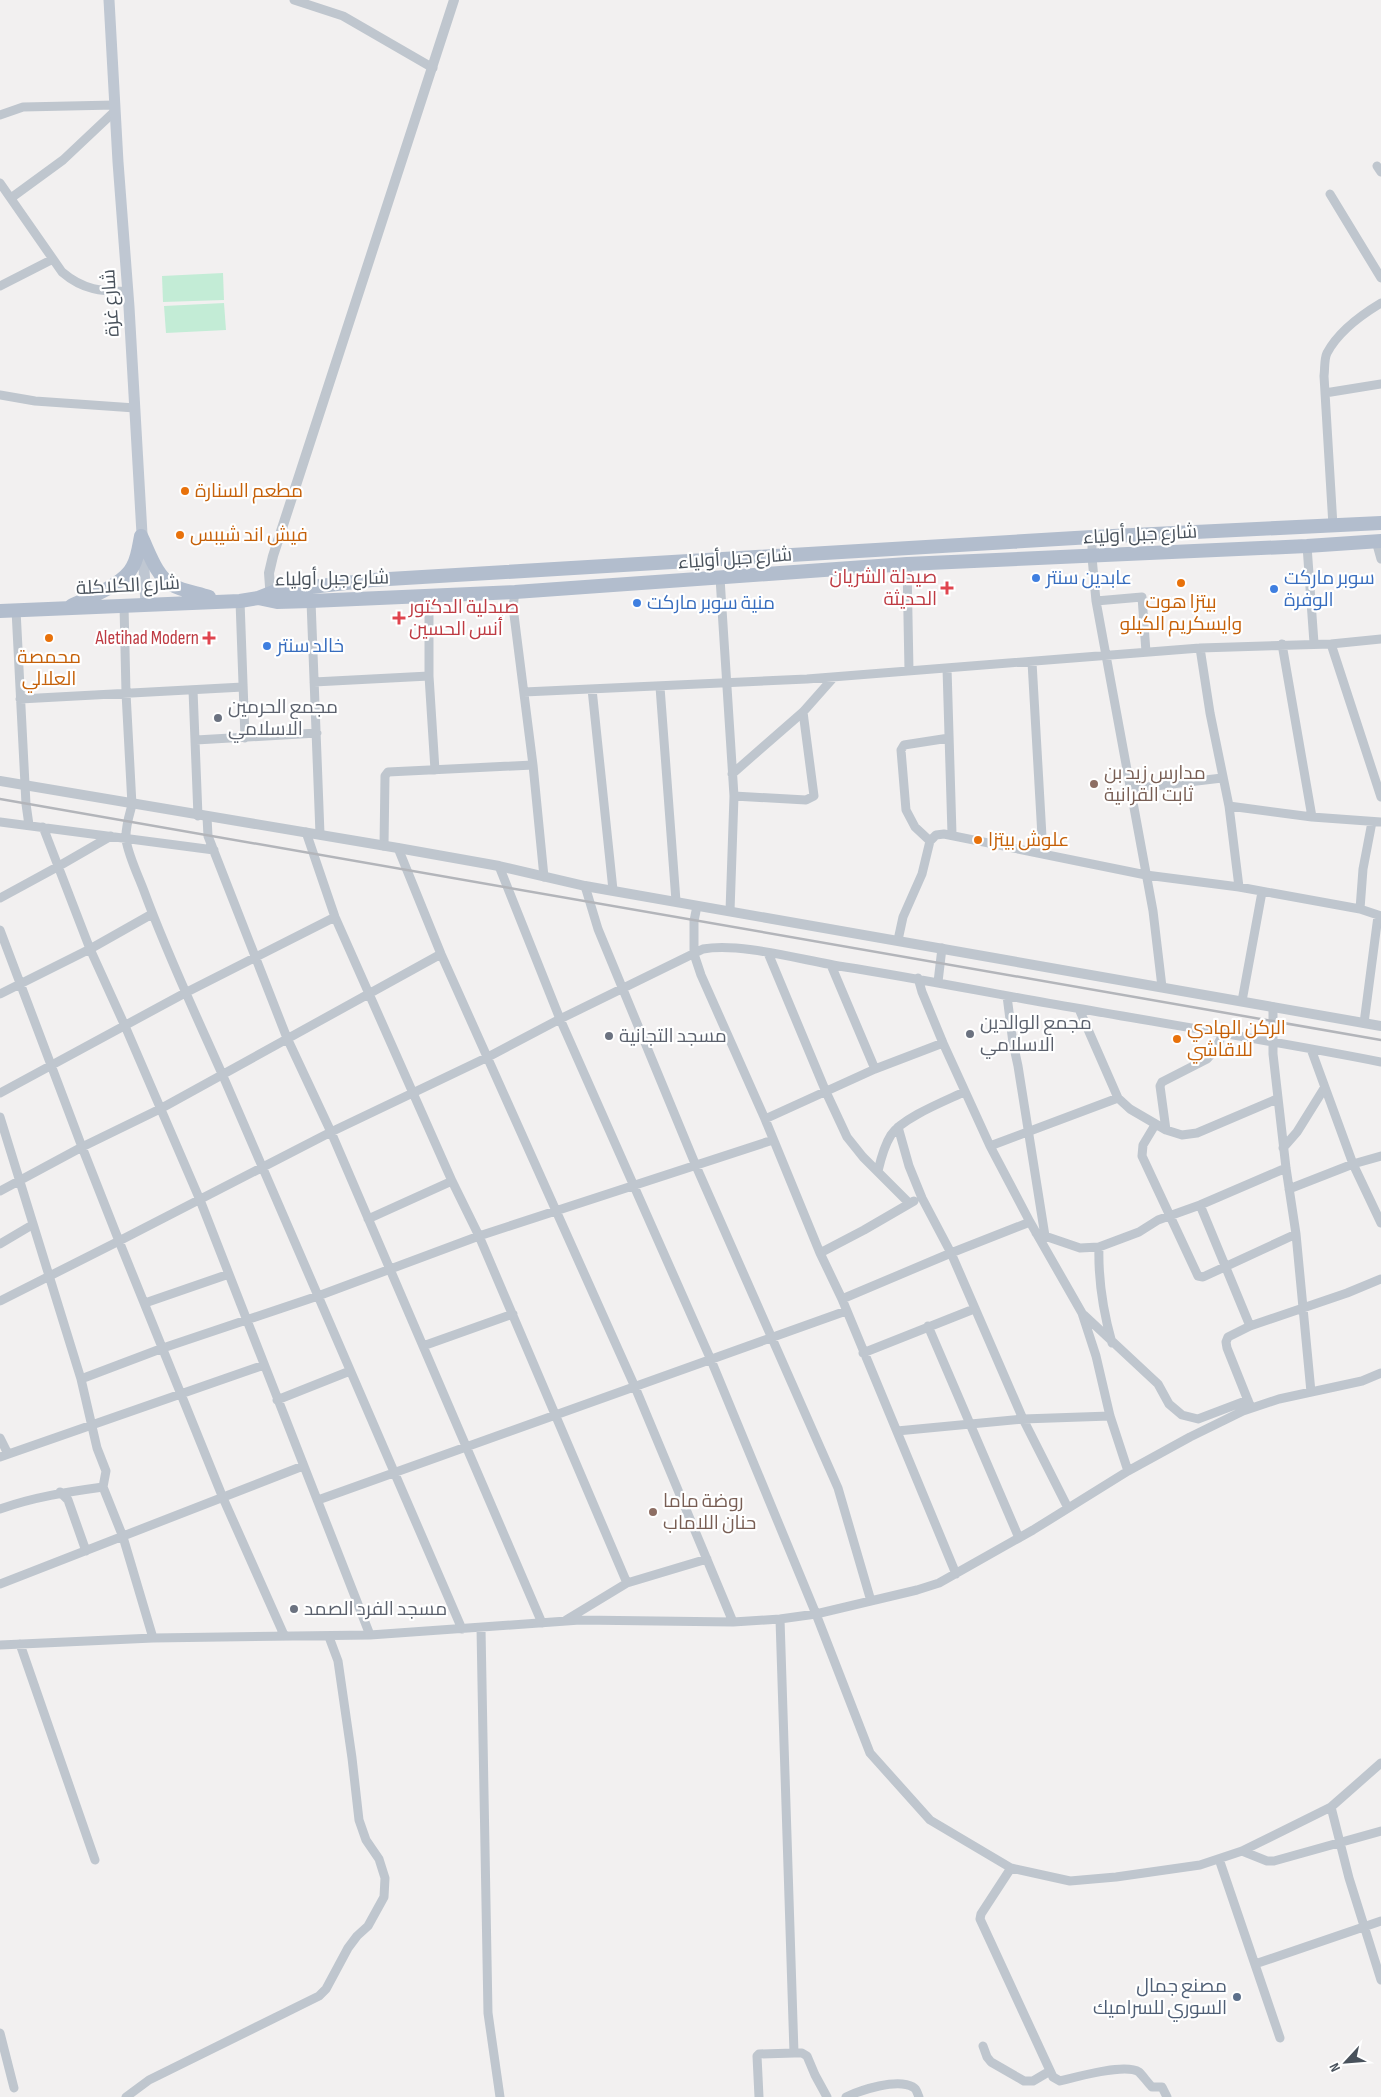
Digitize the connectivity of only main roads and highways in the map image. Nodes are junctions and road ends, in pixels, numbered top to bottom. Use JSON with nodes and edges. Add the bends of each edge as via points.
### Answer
{"nodes":[{"id":1,"x":109,"y":0,"type":"edge"},
{"id":2,"x":1381,"y":523,"type":"edge"},
{"id":3,"x":142,"y":536,"type":"junction"},
{"id":4,"x":1378,"y":541,"type":"edge"},
{"id":5,"x":266,"y":597,"type":"junction"},
{"id":6,"x":217,"y":600,"type":"junction"},
{"id":7,"x":146,"y":604,"type":"junction"},
{"id":8,"x":66,"y":609,"type":"junction"},
{"id":9,"x":0,"y":611,"type":"edge"}],
"edges":[{"from":1,"to":3,"type":"main road","name":"شارع غزة"},
{"from":2,"to":5,"type":"main road","name":"شارع جبل أولياء","via":[[372,580],[276,591]]},
{"from":3,"to":6,"type":"main road","via":[[154,564],[167,581]]},
{"from":3,"to":7,"type":"main road","name":"شارع غزة"},
{"from":3,"to":8,"type":"main road","via":[[136,560],[128,574]]},
{"from":4,"to":5,"type":"main road","name":"شارع جبل أولياء","via":[[906,564],[515,592],[311,601]]},
{"from":5,"to":6,"type":"main road","name":"شارع الكلاكلة"},
{"from":6,"to":7,"type":"main road","name":"شارع الكلاكلة"},
{"from":7,"to":8,"type":"main road","name":"شارع الكلاكلة"},
{"from":8,"to":9,"type":"main road","name":"شارع الكلاكلة"}]}
